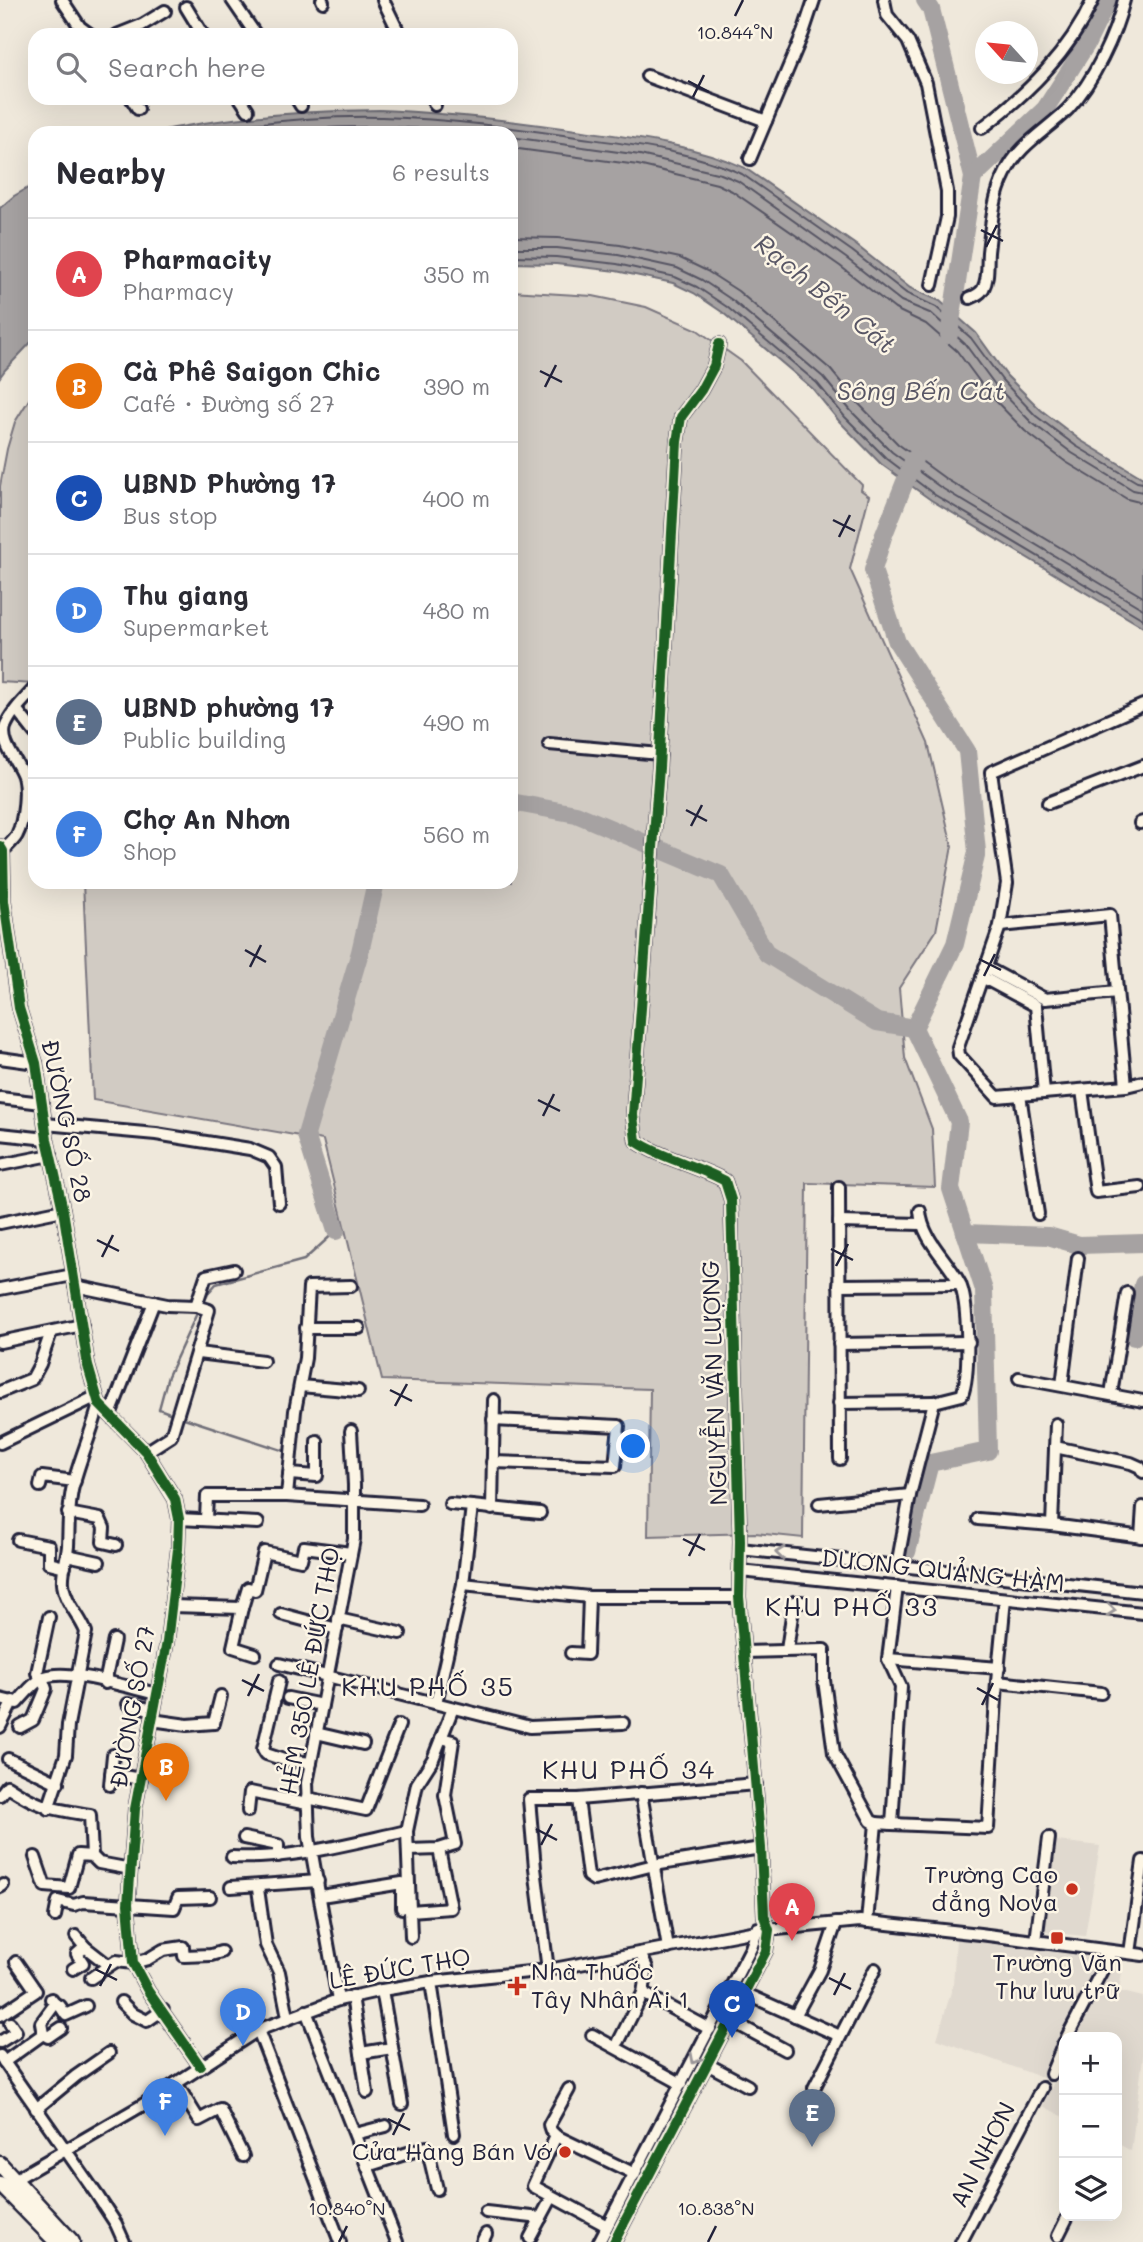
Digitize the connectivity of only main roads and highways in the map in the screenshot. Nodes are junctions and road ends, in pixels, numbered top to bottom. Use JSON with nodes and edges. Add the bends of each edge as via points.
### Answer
{"nodes":[{"id":1,"x":0,"y":2164,"type":"edge"},
{"id":2,"x":4,"y":2185,"type":"edge"},
{"id":3,"x":57,"y":2242,"type":"edge"},
{"id":4,"x":72,"y":2242,"type":"edge"}],
"edges":[{"from":1,"to":2,"type":"main road"},
{"from":2,"to":3,"type":"main road"},
{"from":2,"to":4,"type":"main road"}]}
